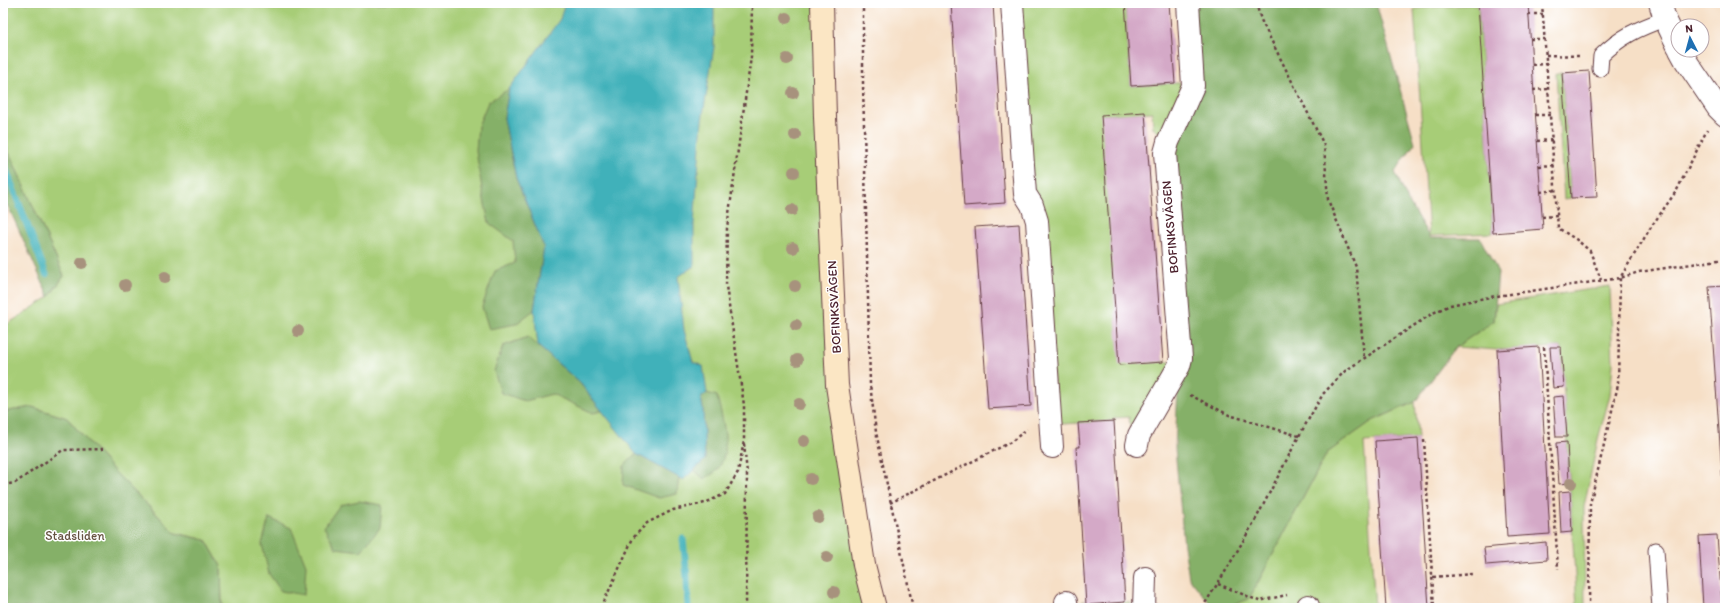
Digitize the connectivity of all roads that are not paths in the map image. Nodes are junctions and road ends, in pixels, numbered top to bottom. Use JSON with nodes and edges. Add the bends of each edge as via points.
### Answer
{"nodes":[{"id":1,"x":822,"y":3,"type":"edge"},
{"id":2,"x":1012,"y":3,"type":"edge"},
{"id":3,"x":1188,"y":3,"type":"edge"},
{"id":4,"x":1662,"y":11,"type":"edge"},
{"id":5,"x":1670,"y":28,"type":"edge"},
{"id":6,"x":1684,"y":58,"type":"edge"},
{"id":7,"x":1600,"y":62,"type":"road end"},
{"id":8,"x":1722,"y":111,"type":"edge"},
{"id":9,"x":1137,"y":445,"type":"dead end"},
{"id":10,"x":1052,"y":447,"type":"dead end"},
{"id":11,"x":1656,"y":550,"type":"dead end"},
{"id":12,"x":1145,"y":578,"type":"dead end"},
{"id":13,"x":875,"y":608,"type":"edge"},
{"id":14,"x":1144,"y":608,"type":"edge"},
{"id":15,"x":1660,"y":608,"type":"edge"}],
"edges":[{"from":1,"to":13,"type":"street","name":"BOFINKSVÄGEN","via":[[837,385],[864,565]]},
{"from":2,"to":10,"type":"street","via":[[1025,194],[1037,221]]},
{"from":3,"to":9,"type":"street","name":"BOFINKSVÄGEN","via":[[1193,86],[1165,153],[1181,358],[1179,366],[1139,435]]},
{"from":4,"to":5,"type":"street"},
{"from":4,"to":7,"type":"lane","via":[[1619,40]]},
{"from":6,"to":8,"type":"street"},
{"from":11,"to":15,"type":"lane"},
{"from":12,"to":14,"type":"street"}]}
